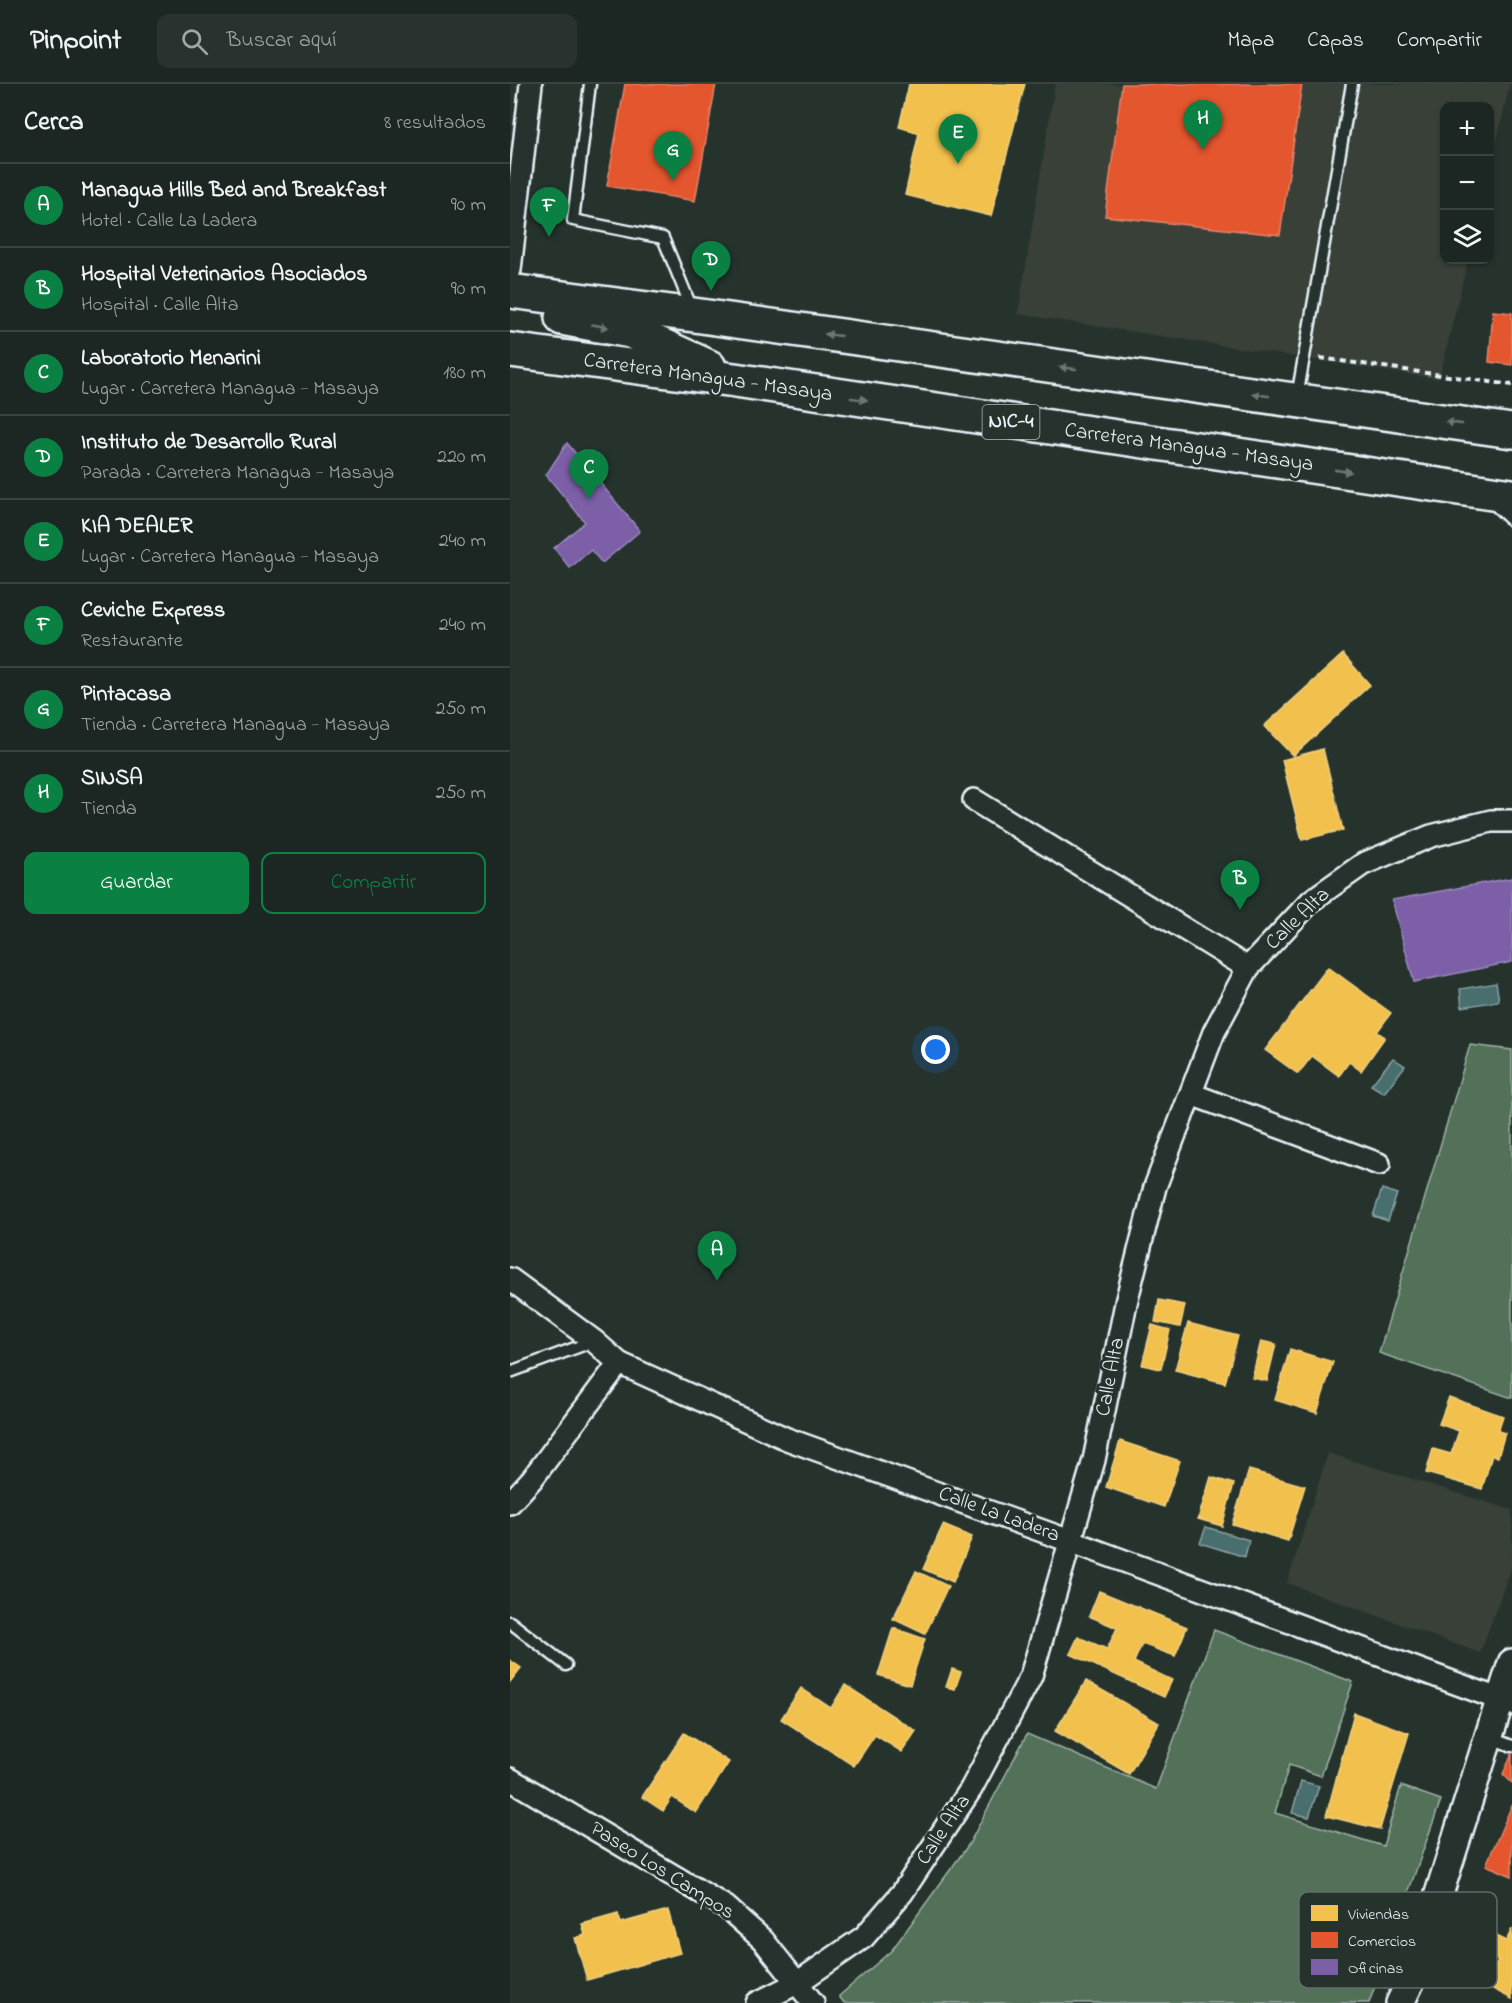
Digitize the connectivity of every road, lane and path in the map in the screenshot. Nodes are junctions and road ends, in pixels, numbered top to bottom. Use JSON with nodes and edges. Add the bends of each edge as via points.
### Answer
{"nodes":[{"id":1,"x":531,"y":84,"type":"edge"},
{"id":2,"x":590,"y":84,"type":"edge"},
{"id":3,"x":1352,"y":84,"type":"edge"},
{"id":4,"x":510,"y":260,"type":"edge"},
{"id":5,"x":510,"y":270,"type":"edge"},
{"id":6,"x":510,"y":291,"type":"edge"},
{"id":7,"x":694,"y":315,"type":"junction"},
{"id":8,"x":510,"y":351,"type":"edge"},
{"id":9,"x":1305,"y":356,"type":"junction"},
{"id":10,"x":735,"y":380,"type":"junction"},
{"id":11,"x":1512,"y":386,"type":"edge"},
{"id":12,"x":1297,"y":400,"type":"junction"},
{"id":13,"x":1512,"y":431,"type":"edge"},
{"id":14,"x":1497,"y":494,"type":"edge"},
{"id":15,"x":1512,"y":521,"type":"edge"},
{"id":16,"x":974,"y":800,"type":"dead end"},
{"id":17,"x":1512,"y":821,"type":"edge"},
{"id":18,"x":1248,"y":968,"type":"junction"},
{"id":19,"x":1191,"y":1094,"type":"junction"},
{"id":20,"x":1379,"y":1164,"type":"dead end"},
{"id":21,"x":510,"y":1279,"type":"edge"},
{"id":22,"x":594,"y":1341,"type":"junction"},
{"id":23,"x":620,"y":1364,"type":"junction"},
{"id":24,"x":510,"y":1372,"type":"edge"},
{"id":25,"x":510,"y":1503,"type":"edge"},
{"id":26,"x":1070,"y":1541,"type":"junction"},
{"id":27,"x":510,"y":1622,"type":"edge"},
{"id":28,"x":1512,"y":1663,"type":"edge"},
{"id":29,"x":566,"y":1665,"type":"dead end"},
{"id":30,"x":1506,"y":1702,"type":"edge"},
{"id":31,"x":1500,"y":1741,"type":"edge"},
{"id":32,"x":510,"y":1779,"type":"edge"},
{"id":33,"x":1444,"y":1892,"type":"edge"},
{"id":34,"x":797,"y":1983,"type":"junction"},
{"id":35,"x":1407,"y":1988,"type":"edge"},
{"id":36,"x":757,"y":2003,"type":"edge"},
{"id":37,"x":813,"y":2003,"type":"edge"},
{"id":38,"x":1400,"y":2003,"type":"edge"}],
"edges":[{"from":1,"to":4,"type":"street"},
{"from":2,"to":7,"type":"lane","via":[[573,220],[663,238]]},
{"from":3,"to":9,"type":"lane"},
{"from":4,"to":5,"type":"street"},
{"from":6,"to":7,"type":"highway"},
{"from":6,"to":10,"type":"highway","one_way":true,"via":[[528,312],[630,331]]},
{"from":12,"to":7,"type":"highway","one_way":true},
{"from":8,"to":10,"type":"highway","name":"Carretera Managua - Masaya","number":"NIC-4"},
{"from":9,"to":11,"type":"path"},
{"from":9,"to":12,"type":"lane"},
{"from":10,"to":14,"type":"highway","name":"Carretera Managua - Masaya","number":"NIC-4","one_way":true},
{"from":13,"to":12,"type":"highway","one_way":true},
{"from":14,"to":15,"type":"lane"},
{"from":16,"to":18,"type":"street"},
{"from":17,"to":18,"type":"street","name":"Calle Alta","via":[[1491,821],[1431,836],[1363,864],[1312,900]]},
{"from":18,"to":19,"type":"street","name":"Calle Alta","via":[[1214,1032]]},
{"from":19,"to":20,"type":"street"},
{"from":19,"to":26,"type":"street","name":"Calle Alta","via":[[1155,1186],[1094,1460]]},
{"from":21,"to":22,"type":"street","name":"Calle La Ladera"},
{"from":22,"to":23,"type":"street","name":"Calle La Ladera"},
{"from":22,"to":24,"type":"lane"},
{"from":23,"to":25,"type":"street"},
{"from":23,"to":26,"type":"street","name":"Calle La Ladera","via":[[787,1439]]},
{"from":26,"to":30,"type":"street","name":"Calle La Ladera"},
{"from":26,"to":34,"type":"street","name":"Calle Alta","via":[[1031,1676],[971,1788],[902,1893],[864,1937]]},
{"from":27,"to":29,"type":"lane"},
{"from":28,"to":30,"type":"street"},
{"from":30,"to":31,"type":"street"},
{"from":31,"to":33,"type":"street"},
{"from":32,"to":34,"type":"street","name":"Paseo Los Campos","via":[[726,1907],[763,1940]]},
{"from":34,"to":36,"type":"street","name":"Calle Alta"},
{"from":34,"to":37,"type":"street","name":"Paseo Los Campos"},
{"from":35,"to":38,"type":"street"}]}
